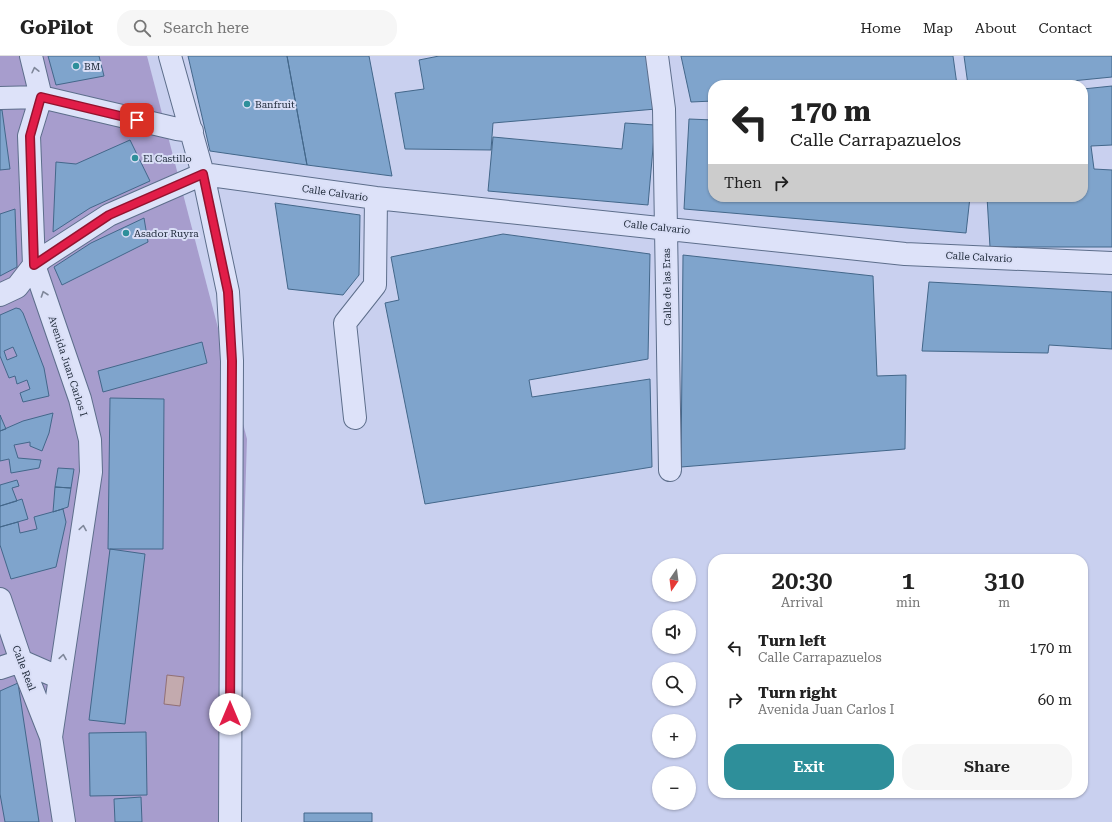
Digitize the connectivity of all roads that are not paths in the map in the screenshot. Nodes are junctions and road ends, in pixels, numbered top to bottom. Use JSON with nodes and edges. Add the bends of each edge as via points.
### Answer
{"nodes":[{"id":1,"x":31,"y":56,"type":"edge"},
{"id":2,"x":170,"y":56,"type":"edge"},
{"id":3,"x":657,"y":56,"type":"edge"},
{"id":4,"x":41,"y":97,"type":"junction"},
{"id":5,"x":0,"y":98,"type":"edge"},
{"id":6,"x":192,"y":131,"type":"junction"},
{"id":7,"x":203,"y":174,"type":"junction"},
{"id":8,"x":376,"y":198,"type":"junction"},
{"id":9,"x":667,"y":228,"type":"junction"},
{"id":10,"x":1112,"y":263,"type":"edge"},
{"id":11,"x":34,"y":265,"type":"junction"},
{"id":12,"x":0,"y":295,"type":"edge"},
{"id":13,"x":355,"y":418,"type":"dead end"},
{"id":14,"x":670,"y":470,"type":"dead end"},
{"id":15,"x":0,"y":599,"type":"edge"},
{"id":16,"x":21,"y":661,"type":"junction"},
{"id":17,"x":0,"y":668,"type":"edge"},
{"id":18,"x":60,"y":678,"type":"junction"},
{"id":19,"x":51,"y":737,"type":"junction"},
{"id":20,"x":64,"y":822,"type":"edge"},
{"id":21,"x":230,"y":822,"type":"edge"}],
"edges":[{"from":4,"to":1,"type":"street","name":"Avenida Juan Carlos I","one_way":true},
{"from":2,"to":6,"type":"street"},
{"from":3,"to":9,"type":"street","name":"Calle de las Eras","via":[[664,109]]},
{"from":4,"to":5,"type":"street"},
{"from":4,"to":6,"type":"street"},
{"from":4,"to":11,"type":"street","name":"Avenida Juan Carlos I","via":[[30,136]]},
{"from":6,"to":7,"type":"street"},
{"from":7,"to":8,"type":"street","name":"Calle Calvario"},
{"from":7,"to":11,"type":"street","via":[[109,215]]},
{"from":7,"to":21,"type":"street","via":[[228,292],[232,361]]},
{"from":8,"to":9,"type":"street","name":"Calle Calvario"},
{"from":8,"to":13,"type":"street","via":[[375,285],[345,323]]},
{"from":9,"to":10,"type":"street","name":"Calle Calvario","via":[[905,254]]},
{"from":9,"to":14,"type":"street","name":"Calle de las Eras"},
{"from":11,"to":12,"type":"street","via":[[17,286]]},
{"from":18,"to":11,"type":"street","name":"Avenida Juan Carlos I","one_way":true,"via":[[91,472],[90,440],[80,399]]},
{"from":15,"to":16,"type":"street","name":"Calle Real"},
{"from":16,"to":17,"type":"street"},
{"from":16,"to":18,"type":"street"},
{"from":16,"to":19,"type":"street","name":"Calle Real"},
{"from":18,"to":19,"type":"street","name":"Avenida Juan Carlos I"},
{"from":19,"to":20,"type":"street","name":"Avenida Juan Carlos I"}]}
